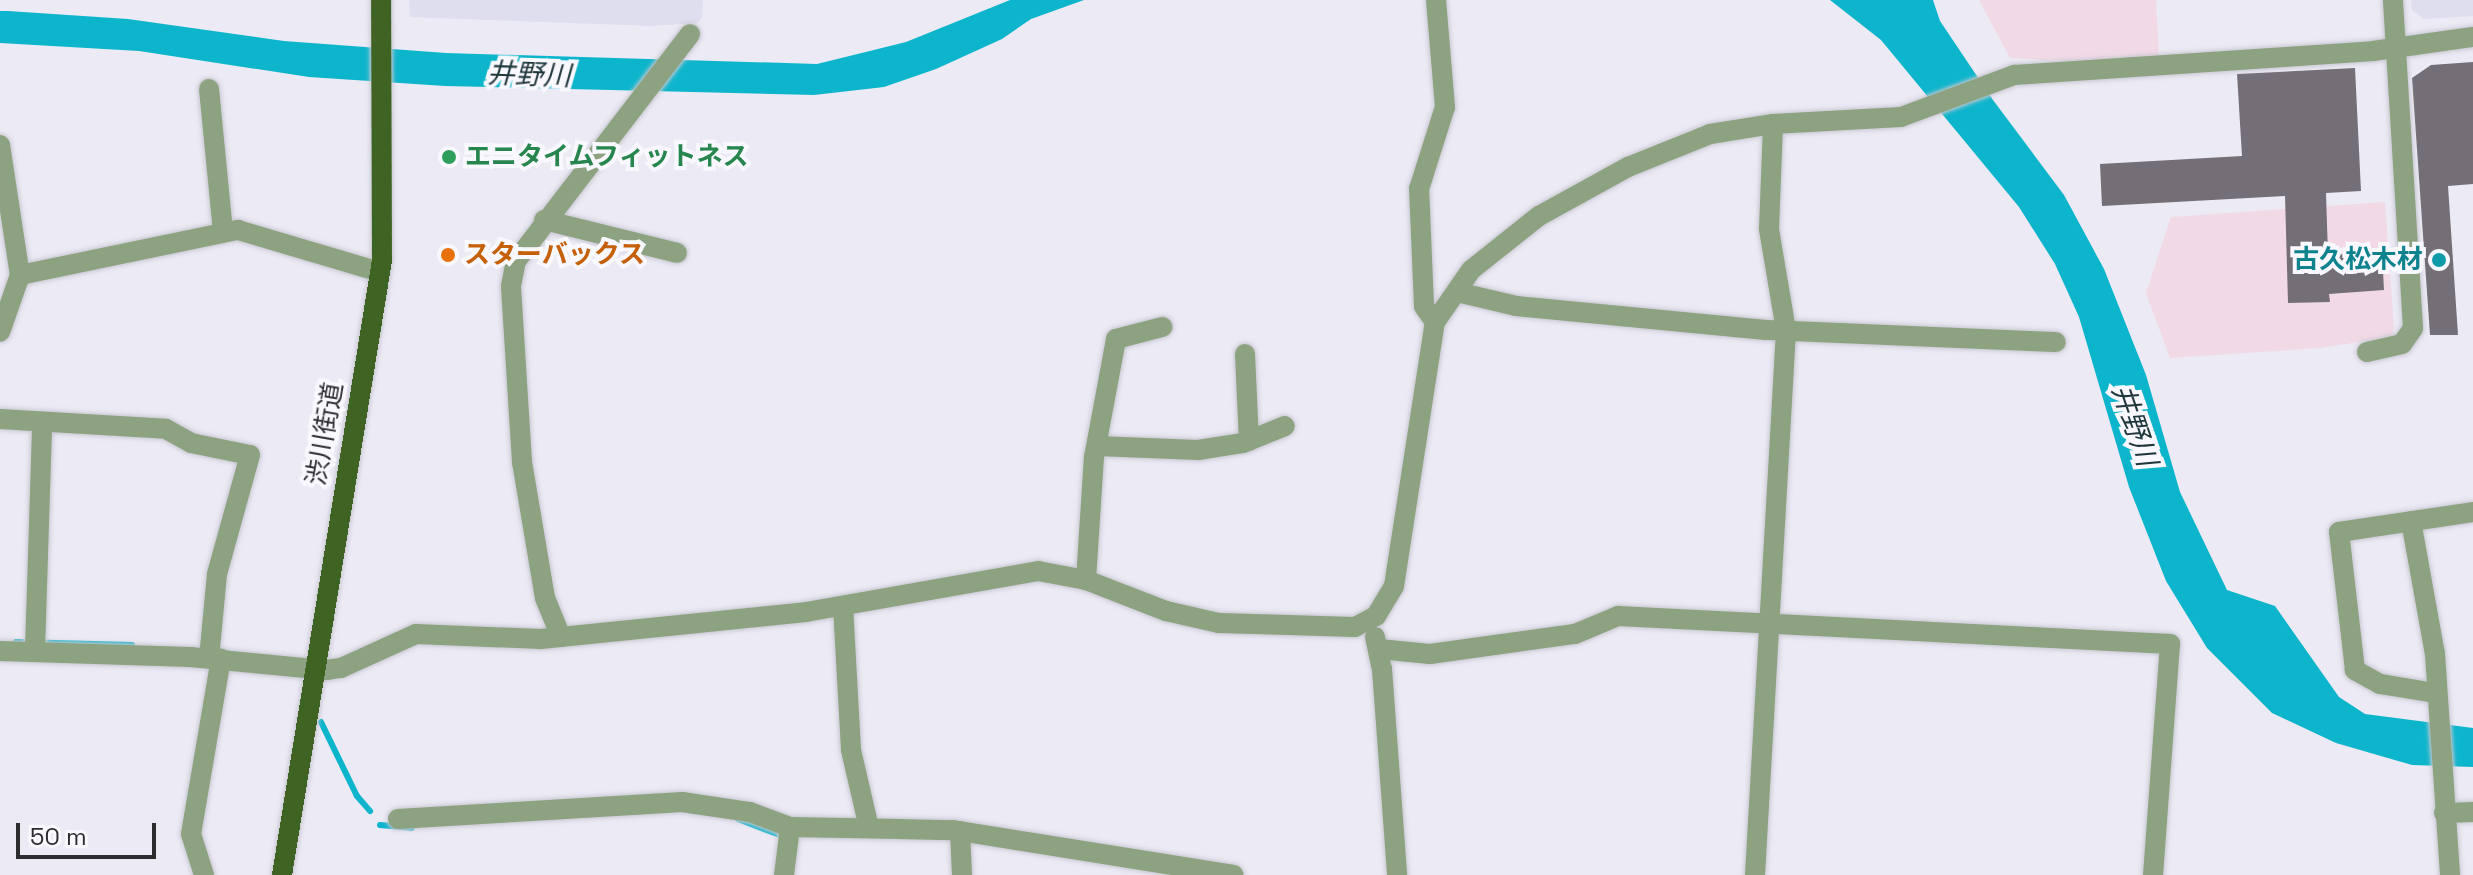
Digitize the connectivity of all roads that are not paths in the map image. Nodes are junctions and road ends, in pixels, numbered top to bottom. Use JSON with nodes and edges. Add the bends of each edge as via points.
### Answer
{"nodes":[{"id":1,"x":381,"y":0,"type":"edge"},
{"id":2,"x":1436,"y":0,"type":"edge"},
{"id":3,"x":2393,"y":0,"type":"edge"},
{"id":4,"x":690,"y":36,"type":"dead end"},
{"id":5,"x":2473,"y":37,"type":"edge"},
{"id":6,"x":2396,"y":47,"type":"junction"},
{"id":7,"x":209,"y":89,"type":"dead end"},
{"id":8,"x":1773,"y":124,"type":"junction"},
{"id":9,"x":0,"y":145,"type":"edge"},
{"id":10,"x":544,"y":220,"type":"junction"},
{"id":11,"x":223,"y":232,"type":"junction"},
{"id":12,"x":677,"y":253,"type":"dead end"},
{"id":13,"x":380,"y":272,"type":"junction"},
{"id":14,"x":20,"y":275,"type":"junction"},
{"id":15,"x":1457,"y":292,"type":"junction"},
{"id":16,"x":1435,"y":322,"type":"junction"},
{"id":17,"x":1162,"y":327,"type":"dead end"},
{"id":18,"x":1786,"y":330,"type":"junction"},
{"id":19,"x":0,"y":332,"type":"edge"},
{"id":20,"x":2056,"y":342,"type":"dead end"},
{"id":21,"x":2367,"y":352,"type":"dead end"},
{"id":22,"x":1245,"y":354,"type":"dead end"},
{"id":23,"x":0,"y":419,"type":"edge"},
{"id":24,"x":42,"y":422,"type":"junction"},
{"id":25,"x":1285,"y":426,"type":"dead end"},
{"id":26,"x":1249,"y":441,"type":"junction"},
{"id":27,"x":1097,"y":446,"type":"junction"},
{"id":28,"x":2473,"y":512,"type":"edge"},
{"id":29,"x":2411,"y":521,"type":"junction"},
{"id":30,"x":1086,"y":580,"type":"junction"},
{"id":31,"x":843,"y":606,"type":"junction"},
{"id":32,"x":1366,"y":623,"type":"junction"},
{"id":33,"x":1770,"y":623,"type":"junction"},
{"id":34,"x":561,"y":637,"type":"junction"},
{"id":35,"x":1379,"y":649,"type":"junction"},
{"id":36,"x":0,"y":651,"type":"edge"},
{"id":37,"x":35,"y":651,"type":"junction"},
{"id":38,"x":215,"y":658,"type":"junction"},
{"id":39,"x":314,"y":668,"type":"junction"},
{"id":40,"x":2436,"y":701,"type":"junction"},
{"id":41,"x":2444,"y":803,"type":"junction"},
{"id":42,"x":2473,"y":812,"type":"edge"},
{"id":43,"x":398,"y":819,"type":"dead end"},
{"id":44,"x":790,"y":827,"type":"junction"},
{"id":45,"x":869,"y":828,"type":"junction"},
{"id":46,"x":960,"y":831,"type":"junction"},
{"id":47,"x":204,"y":875,"type":"edge"},
{"id":48,"x":282,"y":875,"type":"edge"},
{"id":49,"x":784,"y":875,"type":"edge"},
{"id":50,"x":962,"y":875,"type":"edge"},
{"id":51,"x":1233,"y":875,"type":"edge"},
{"id":52,"x":1397,"y":875,"type":"edge"},
{"id":53,"x":1755,"y":875,"type":"edge"},
{"id":54,"x":2153,"y":875,"type":"edge"},
{"id":55,"x":2450,"y":875,"type":"edge"}],
"edges":[{"from":1,"to":13,"type":"main road","name":"渋川街道"},
{"from":2,"to":16,"type":"street","via":[[1445,107],[1419,189],[1422,297]]},
{"from":3,"to":6,"type":"street"},
{"from":4,"to":10,"type":"street"},
{"from":5,"to":6,"type":"street"},
{"from":6,"to":8,"type":"street","via":[[2014,75],[1891,118]]},
{"from":6,"to":21,"type":"street","via":[[2413,328],[2402,344]]},
{"from":7,"to":11,"type":"street"},
{"from":8,"to":15,"type":"street","via":[[1710,134],[1628,167],[1539,216],[1471,270]]},
{"from":8,"to":18,"type":"street","via":[[1769,229]]},
{"from":9,"to":14,"type":"street"},
{"from":10,"to":12,"type":"street"},
{"from":10,"to":34,"type":"street","via":[[516,261],[512,319],[522,462],[545,598]]},
{"from":11,"to":13,"type":"street","via":[[257,235]]},
{"from":11,"to":14,"type":"street"},
{"from":13,"to":39,"type":"main road","name":"渋川街道"},
{"from":14,"to":19,"type":"street"},
{"from":15,"to":16,"type":"street"},
{"from":15,"to":18,"type":"street","via":[[1516,306]]},
{"from":16,"to":32,"type":"street","via":[[1394,586]]},
{"from":17,"to":27,"type":"street","via":[[1116,339]]},
{"from":18,"to":20,"type":"street"},
{"from":18,"to":33,"type":"street"},
{"from":22,"to":26,"type":"street"},
{"from":23,"to":24,"type":"street"},
{"from":24,"to":37,"type":"street"},
{"from":24,"to":38,"type":"street","via":[[166,429],[191,443],[250,455],[217,574]]},
{"from":25,"to":26,"type":"street"},
{"from":26,"to":27,"type":"street","via":[[1198,450]]},
{"from":27,"to":30,"type":"street"},
{"from":28,"to":29,"type":"street"},
{"from":29,"to":40,"type":"street","via":[[2435,654]]},
{"from":29,"to":40,"type":"street","via":[[2339,532],[2355,670],[2380,684]]},
{"from":30,"to":31,"type":"street","via":[[1038,571]]},
{"from":30,"to":32,"type":"street","via":[[1166,611],[1219,623],[1342,629]]},
{"from":31,"to":34,"type":"street"},
{"from":31,"to":45,"type":"street","via":[[851,750]]},
{"from":32,"to":35,"type":"street"},
{"from":33,"to":35,"type":"street","via":[[1618,616],[1575,634],[1430,654]]},
{"from":33,"to":53,"type":"street"},
{"from":33,"to":54,"type":"street","via":[[2170,644]]},
{"from":34,"to":39,"type":"street","via":[[521,641],[416,634],[341,668]]},
{"from":35,"to":52,"type":"street"},
{"from":36,"to":37,"type":"street"},
{"from":37,"to":38,"type":"street"},
{"from":38,"to":39,"type":"street"},
{"from":38,"to":47,"type":"street","via":[[191,834]]},
{"from":39,"to":48,"type":"main road","name":"渋川街道"},
{"from":40,"to":41,"type":"street"},
{"from":41,"to":42,"type":"street"},
{"from":41,"to":55,"type":"street"},
{"from":43,"to":44,"type":"street","via":[[682,802],[750,812]]},
{"from":44,"to":45,"type":"street"},
{"from":44,"to":49,"type":"street"},
{"from":45,"to":46,"type":"street"},
{"from":46,"to":50,"type":"street"},
{"from":46,"to":51,"type":"street"}]}
